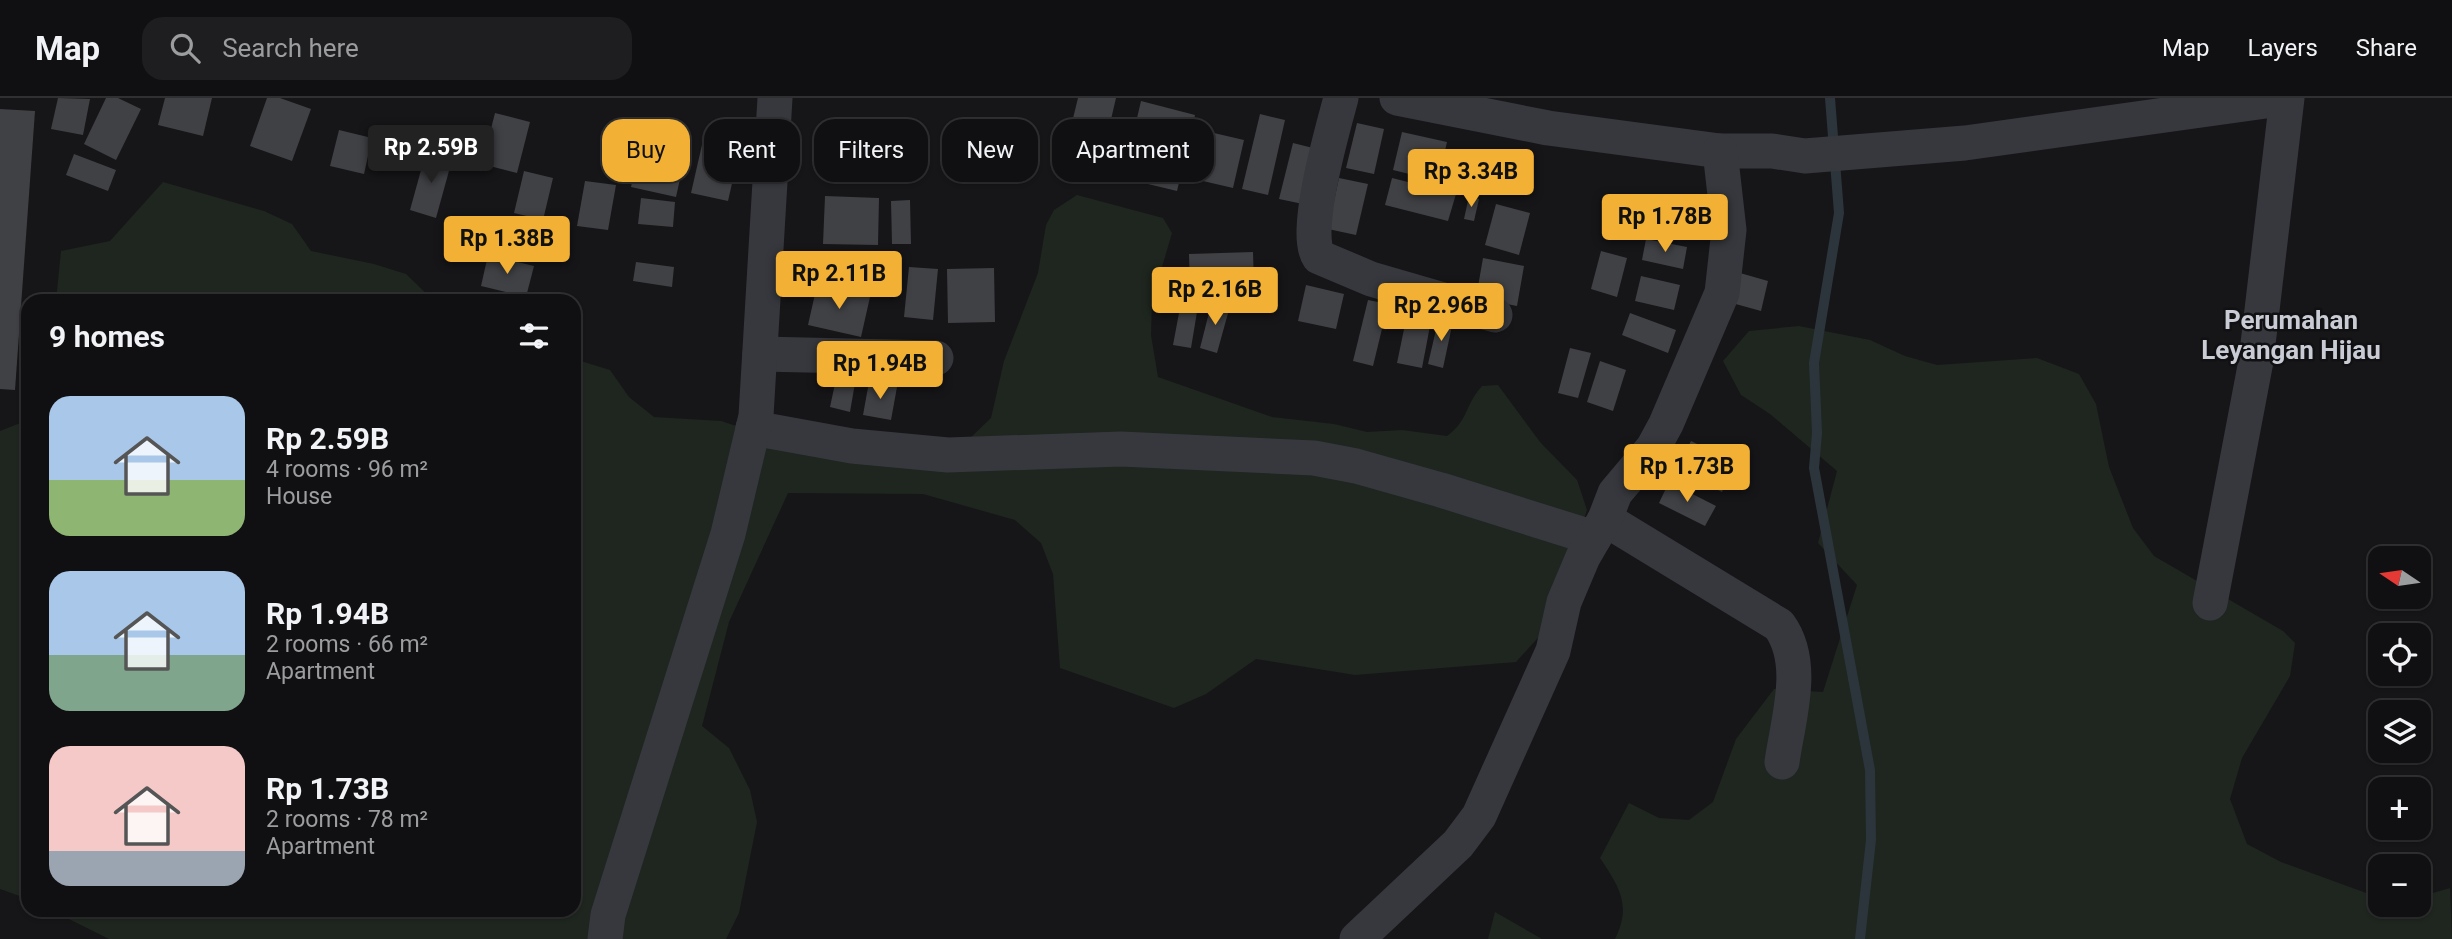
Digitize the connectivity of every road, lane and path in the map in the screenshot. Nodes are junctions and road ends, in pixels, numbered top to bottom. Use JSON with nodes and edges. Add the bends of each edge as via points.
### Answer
{"nodes":[{"id":1,"x":775,"y":98,"type":"edge"},
{"id":2,"x":1341,"y":98,"type":"edge"},
{"id":3,"x":1397,"y":98,"type":"edge"},
{"id":4,"x":2286,"y":98,"type":"edge"},
{"id":5,"x":1720,"y":151,"type":"junction"},
{"id":6,"x":1495,"y":315,"type":"dead end"},
{"id":7,"x":760,"y":354,"type":"junction"},
{"id":8,"x":936,"y":358,"type":"dead end"},
{"id":9,"x":753,"y":428,"type":"junction"},
{"id":10,"x":1605,"y":517,"type":"junction"},
{"id":11,"x":2210,"y":603,"type":"dead end"},
{"id":12,"x":1782,"y":762,"type":"dead end"},
{"id":13,"x":605,"y":939,"type":"edge"},
{"id":14,"x":1357,"y":939,"type":"edge"}],
"edges":[{"from":1,"to":7,"type":"street"},
{"from":2,"to":6,"type":"street","via":[[1320,183],[1313,238],[1316,253],[1371,279]]},
{"from":3,"to":5,"type":"street","via":[[1548,128]]},
{"from":4,"to":5,"type":"street","via":[[1864,153],[1805,156]]},
{"from":4,"to":11,"type":"street","via":[[2256,361]]},
{"from":5,"to":10,"type":"street","via":[[1729,230],[1722,293],[1666,424]]},
{"from":7,"to":8,"type":"street"},
{"from":7,"to":9,"type":"street"},
{"from":9,"to":10,"type":"street","via":[[852,446],[948,455],[1121,449],[1314,458],[1441,490]]},
{"from":9,"to":13,"type":"street","via":[[727,534],[620,877]]},
{"from":10,"to":12,"type":"street","via":[[1785,633],[1795,663]]},
{"from":10,"to":14,"type":"street","via":[[1564,602],[1553,650],[1479,816],[1458,844]]}]}
